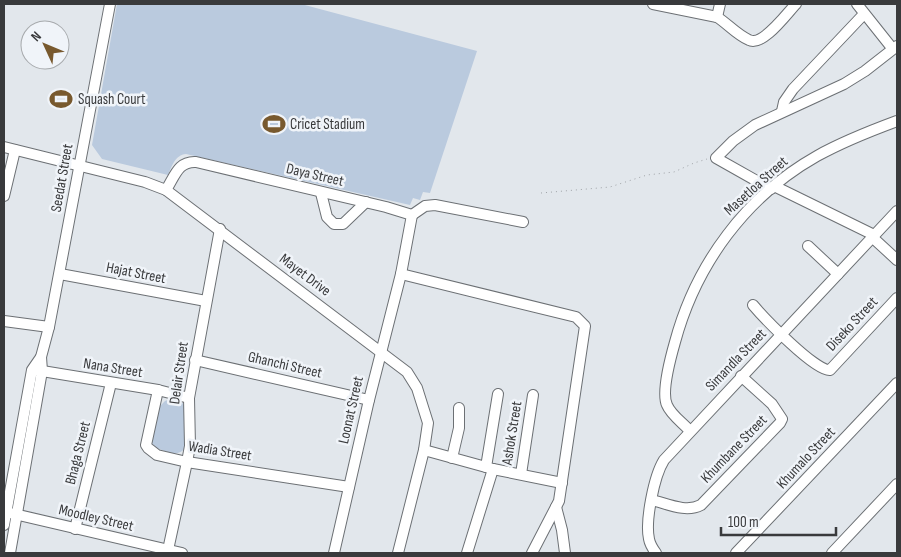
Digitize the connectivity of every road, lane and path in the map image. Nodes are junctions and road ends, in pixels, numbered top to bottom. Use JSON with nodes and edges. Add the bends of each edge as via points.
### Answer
{"nodes":[{"id":1,"x":110,"y":4,"type":"edge"},
{"id":2,"x":652,"y":4,"type":"edge"},
{"id":3,"x":720,"y":4,"type":"edge"},
{"id":4,"x":796,"y":4,"type":"edge"},
{"id":5,"x":857,"y":4,"type":"edge"},
{"id":6,"x":864,"y":14,"type":"junction"},
{"id":7,"x":717,"y":17,"type":"junction"},
{"id":8,"x":895,"y":47,"type":"edge"},
{"id":9,"x":782,"y":111,"type":"junction"},
{"id":10,"x":897,"y":121,"type":"edge"},
{"id":11,"x":4,"y":147,"type":"edge"},
{"id":12,"x":15,"y":150,"type":"junction"},
{"id":13,"x":716,"y":158,"type":"junction"},
{"id":14,"x":79,"y":166,"type":"junction"},
{"id":15,"x":772,"y":188,"type":"junction"},
{"id":16,"x":166,"y":190,"type":"junction"},
{"id":17,"x":321,"y":193,"type":"junction"},
{"id":18,"x":541,"y":193,"type":"dead end"},
{"id":19,"x":4,"y":196,"type":"edge"},
{"id":20,"x":366,"y":202,"type":"junction"},
{"id":21,"x":897,"y":211,"type":"edge"},
{"id":22,"x":412,"y":215,"type":"junction"},
{"id":23,"x":523,"y":222,"type":"dead end"},
{"id":24,"x":220,"y":229,"type":"junction"},
{"id":25,"x":873,"y":236,"type":"junction"},
{"id":26,"x":808,"y":246,"type":"dead end"},
{"id":27,"x":897,"y":260,"type":"edge"},
{"id":28,"x":60,"y":274,"type":"junction"},
{"id":29,"x":401,"y":274,"type":"junction"},
{"id":30,"x":838,"y":274,"type":"junction"},
{"id":31,"x":897,"y":298,"type":"edge"},
{"id":32,"x":206,"y":301,"type":"junction"},
{"id":33,"x":753,"y":305,"type":"dead end"},
{"id":34,"x":4,"y":321,"type":"edge"},
{"id":35,"x":49,"y":327,"type":"junction"},
{"id":36,"x":782,"y":334,"type":"junction"},
{"id":37,"x":381,"y":351,"type":"junction"},
{"id":38,"x":195,"y":360,"type":"junction"},
{"id":39,"x":37,"y":371,"type":"junction"},
{"id":40,"x":741,"y":376,"type":"junction"},
{"id":41,"x":111,"y":383,"type":"junction"},
{"id":42,"x":897,"y":383,"type":"edge"},
{"id":43,"x":158,"y":390,"type":"junction"},
{"id":44,"x":498,"y":394,"type":"dead end"},
{"id":45,"x":533,"y":395,"type":"dead end"},
{"id":46,"x":189,"y":398,"type":"junction"},
{"id":47,"x":369,"y":400,"type":"junction"},
{"id":48,"x":459,"y":408,"type":"dead end"},
{"id":49,"x":690,"y":430,"type":"junction"},
{"id":50,"x":424,"y":450,"type":"junction"},
{"id":51,"x":452,"y":458,"type":"junction"},
{"id":52,"x":188,"y":462,"type":"junction"},
{"id":53,"x":490,"y":468,"type":"junction"},
{"id":54,"x":521,"y":474,"type":"junction"},
{"id":55,"x":562,"y":483,"type":"junction"},
{"id":56,"x":897,"y":484,"type":"edge"},
{"id":57,"x":349,"y":487,"type":"junction"},
{"id":58,"x":652,"y":500,"type":"junction"},
{"id":59,"x":556,"y":507,"type":"junction"},
{"id":60,"x":9,"y":513,"type":"edge"},
{"id":61,"x":4,"y":525,"type":"edge"},
{"id":62,"x":75,"y":529,"type":"junction"},
{"id":63,"x":168,"y":550,"type":"junction"},
{"id":64,"x":10,"y":553,"type":"edge"},
{"id":65,"x":182,"y":553,"type":"edge"},
{"id":66,"x":334,"y":553,"type":"edge"},
{"id":67,"x":398,"y":553,"type":"edge"},
{"id":68,"x":467,"y":553,"type":"edge"},
{"id":69,"x":532,"y":553,"type":"edge"},
{"id":70,"x":565,"y":553,"type":"edge"},
{"id":71,"x":656,"y":553,"type":"edge"},
{"id":72,"x":736,"y":553,"type":"edge"},
{"id":73,"x":832,"y":553,"type":"edge"}],
"edges":[{"from":1,"to":14,"type":"street","name":"Seedat Street"},
{"from":2,"to":7,"type":"street"},
{"from":3,"to":7,"type":"street"},
{"from":4,"to":7,"type":"street","via":[[757,42],[747,40]]},
{"from":5,"to":6,"type":"street"},
{"from":6,"to":8,"type":"street"},
{"from":6,"to":9,"type":"street","via":[[793,89]]},
{"from":8,"to":9,"type":"street","via":[[844,84]]},
{"from":9,"to":13,"type":"street","via":[[745,131]]},
{"from":10,"to":15,"type":"street","name":"Masetloa Street","via":[[818,156]]},
{"from":11,"to":12,"type":"street","name":"Mayet Drive"},
{"from":12,"to":14,"type":"street","name":"Mayet Drive"},
{"from":12,"to":19,"type":"street"},
{"from":13,"to":15,"type":"street"},
{"from":13,"to":18,"type":"path","via":[[610,187]]},
{"from":14,"to":16,"type":"street","name":"Mayet Drive"},
{"from":14,"to":28,"type":"street","name":"Seedat Street"},
{"from":15,"to":25,"type":"street"},
{"from":15,"to":49,"type":"street","name":"Masetloa Street","via":[[749,208],[718,245],[679,326],[665,394],[667,406]]},
{"from":16,"to":17,"type":"street","name":"Daya Street","via":[[181,166],[196,162]]},
{"from":16,"to":24,"type":"street","name":"Mayet Drive"},
{"from":17,"to":20,"type":"street","name":"Daya Street"},
{"from":17,"to":20,"type":"street","via":[[327,218],[334,224],[343,224]]},
{"from":20,"to":22,"type":"street","name":"Daya Street"},
{"from":21,"to":25,"type":"street","name":"Simandla Street"},
{"from":22,"to":23,"type":"street","via":[[425,206],[435,205]]},
{"from":22,"to":29,"type":"street"},
{"from":24,"to":32,"type":"street","name":"Delair Street"},
{"from":24,"to":37,"type":"street","name":"Mayet Drive"},
{"from":25,"to":27,"type":"street"},
{"from":25,"to":30,"type":"street","name":"Simandla Street"},
{"from":26,"to":30,"type":"street"},
{"from":28,"to":32,"type":"street","name":"Hajat Street"},
{"from":28,"to":35,"type":"street","name":"Seedat Street"},
{"from":29,"to":37,"type":"street","name":"Loonat Street"},
{"from":29,"to":55,"type":"street","via":[[569,315],[583,323],[586,330]]},
{"from":30,"to":36,"type":"street","name":"Simandla Street"},
{"from":31,"to":36,"type":"street","name":"Diseko Street","via":[[830,370],[818,367]]},
{"from":32,"to":38,"type":"street","name":"Delair Street"},
{"from":33,"to":36,"type":"street"},
{"from":34,"to":35,"type":"street"},
{"from":35,"to":39,"type":"street","name":"Seedat Street"},
{"from":36,"to":40,"type":"street","name":"Simandla Street"},
{"from":37,"to":47,"type":"street","name":"Loonat Street"},
{"from":37,"to":50,"type":"street","name":"Mayet Drive","via":[[407,372],[417,388],[428,422]]},
{"from":38,"to":46,"type":"street","name":"Delair Street"},
{"from":38,"to":47,"type":"street","name":"Ghanchi Street"},
{"from":39,"to":41,"type":"street","name":"Nana Street"},
{"from":39,"to":60,"type":"street","name":"Seedat Street"},
{"from":40,"to":49,"type":"street","name":"Simandla Street"},
{"from":40,"to":58,"type":"street","name":"Khumbane Street","via":[[775,408],[782,419],[780,423],[701,505],[685,509]]},
{"from":41,"to":43,"type":"street","name":"Nana Street"},
{"from":41,"to":62,"type":"street","name":"Bhaga Street"},
{"from":42,"to":72,"type":"street","name":"Khumalo Street"},
{"from":43,"to":46,"type":"street","name":"Nana Street"},
{"from":43,"to":52,"type":"street","name":"Wadia Street","via":[[146,444],[158,455]]},
{"from":44,"to":53,"type":"street","name":"Ashok Street"},
{"from":45,"to":54,"type":"street","name":"Ashok Street"},
{"from":46,"to":52,"type":"street","name":"Delair Street"},
{"from":47,"to":57,"type":"street","name":"Loonat Street"},
{"from":48,"to":51,"type":"street","via":[[459,428]]},
{"from":49,"to":58,"type":"street","name":"Simandla Street","via":[[659,467]]},
{"from":50,"to":51,"type":"street","name":"Ashok Street"},
{"from":50,"to":67,"type":"street","name":"Mayet Drive"},
{"from":51,"to":53,"type":"street","name":"Ashok Street"},
{"from":52,"to":57,"type":"street","name":"Wadia Street"},
{"from":52,"to":63,"type":"street","name":"Delair Street"},
{"from":53,"to":54,"type":"street","name":"Ashok Street"},
{"from":53,"to":68,"type":"street"},
{"from":54,"to":55,"type":"street","name":"Ashok Street"},
{"from":55,"to":59,"type":"street"},
{"from":56,"to":73,"type":"street"},
{"from":57,"to":66,"type":"street","name":"Loonat Street"},
{"from":58,"to":71,"type":"street","name":"Simandla Street","via":[[648,538]]},
{"from":59,"to":69,"type":"street"},
{"from":59,"to":70,"type":"street"},
{"from":60,"to":61,"type":"street","name":"Seedat Street"},
{"from":60,"to":62,"type":"street","name":"Moodley Street"},
{"from":60,"to":64,"type":"street","name":"Seedat Street"},
{"from":62,"to":63,"type":"street","name":"Moodley Street"},
{"from":63,"to":65,"type":"street","name":"Moodley Street"}]}
